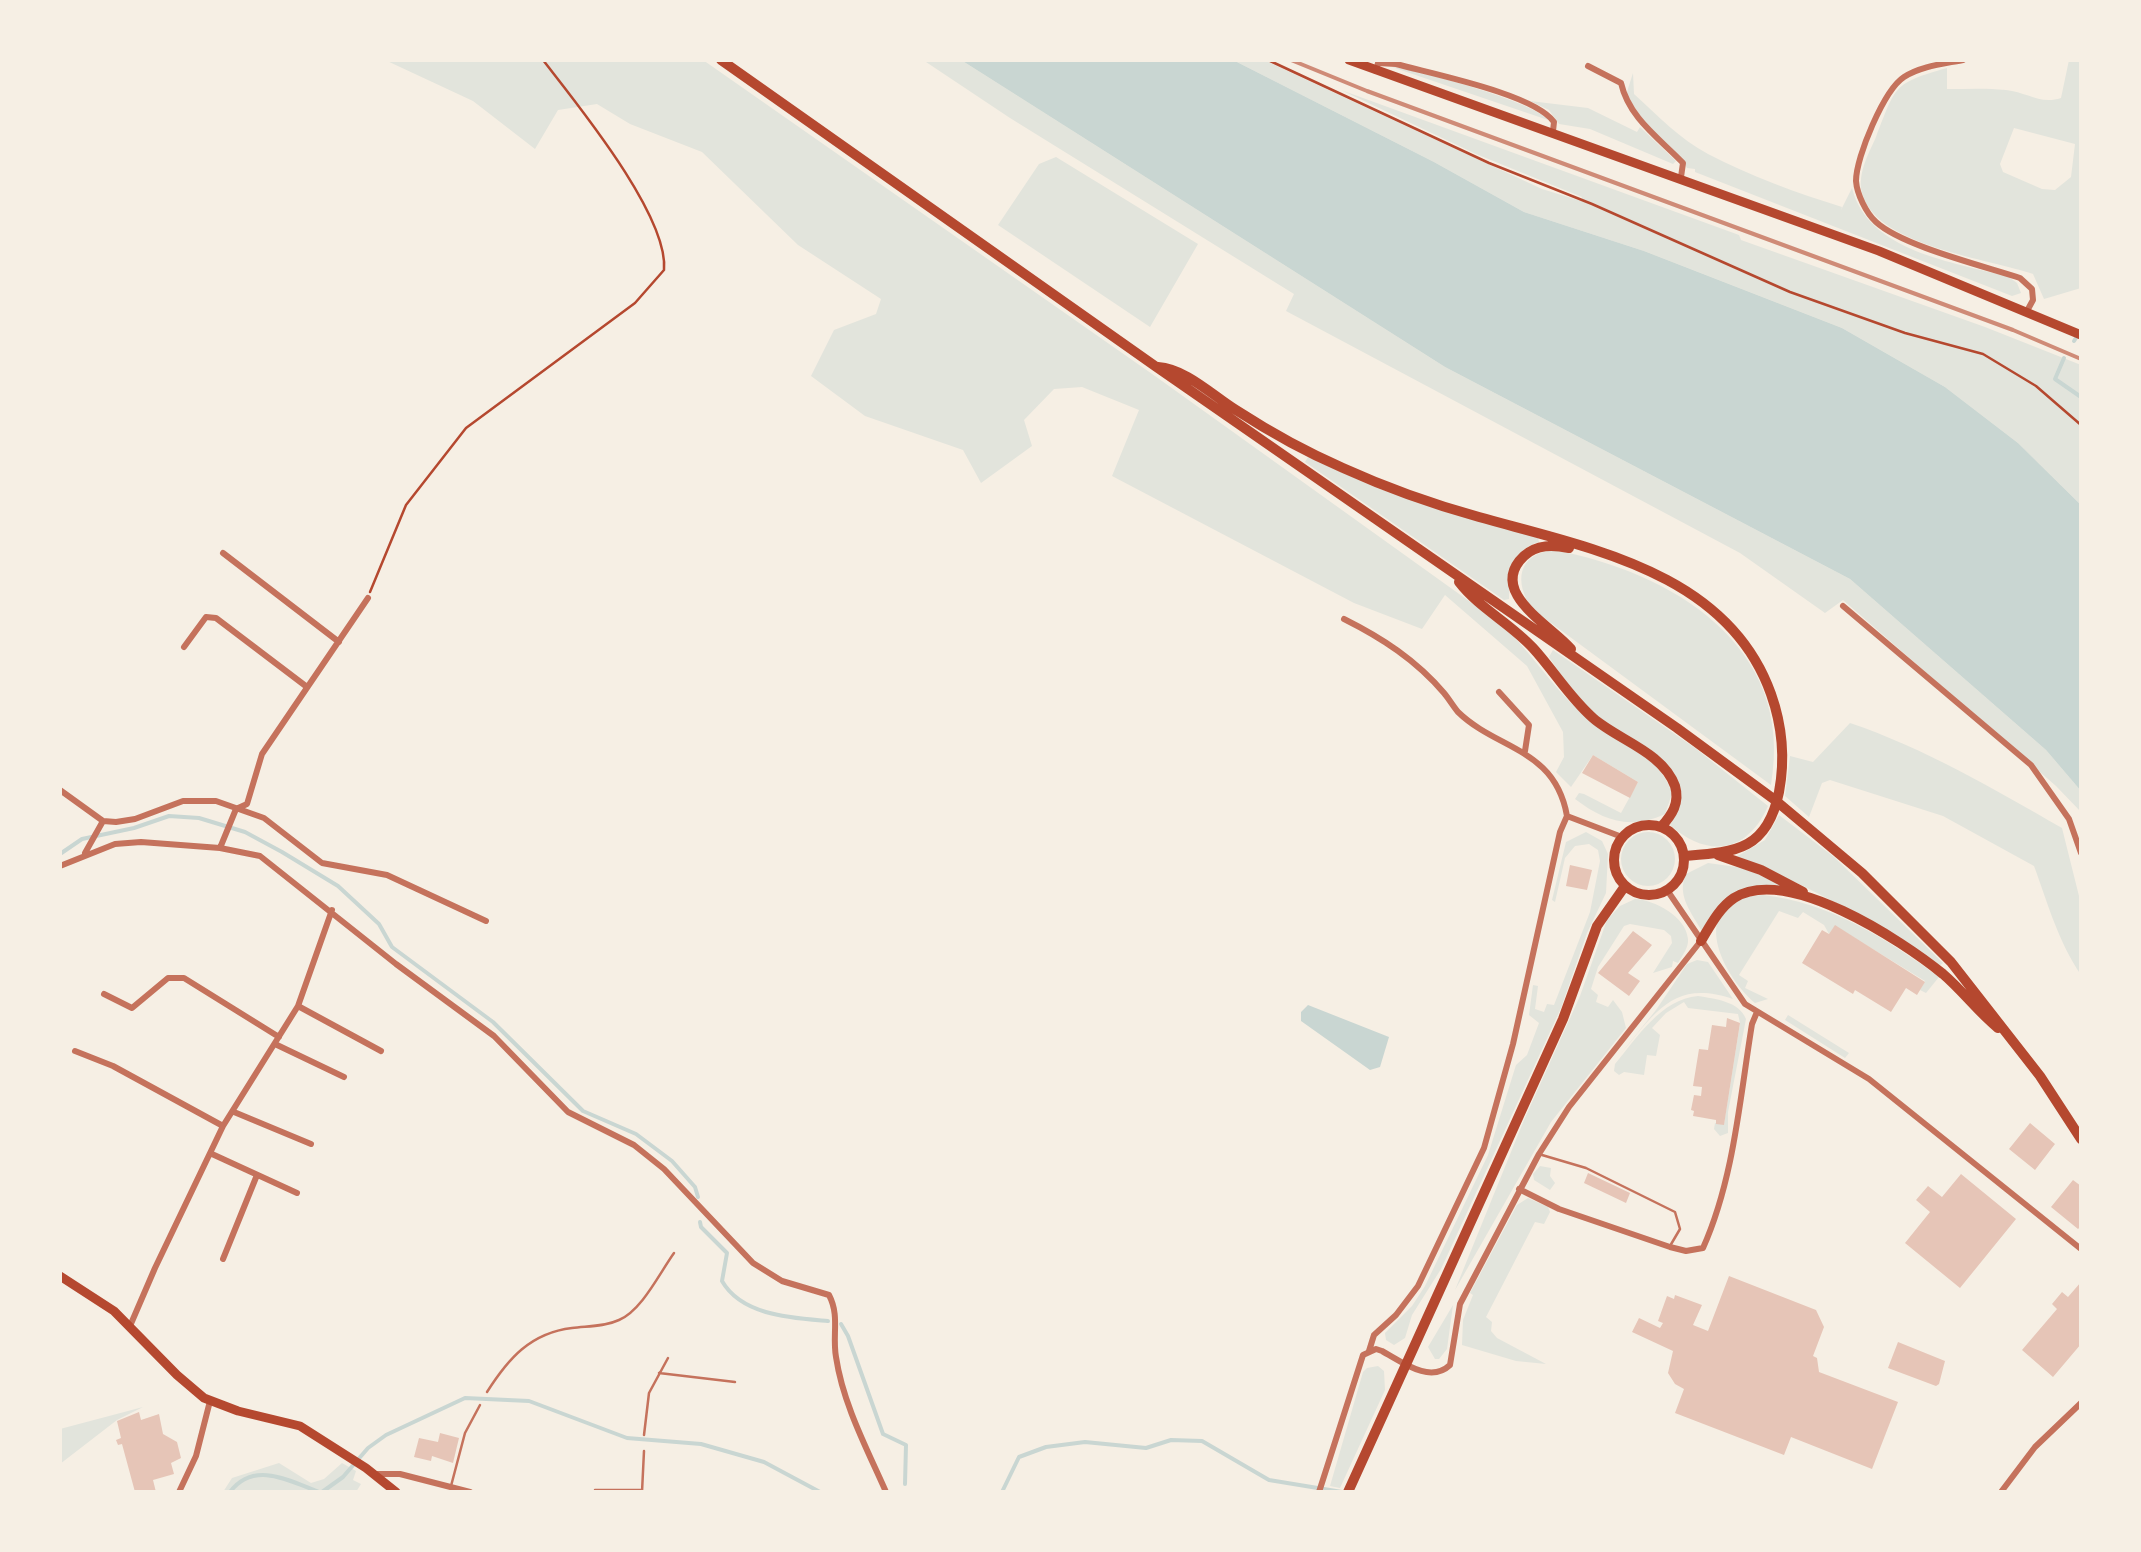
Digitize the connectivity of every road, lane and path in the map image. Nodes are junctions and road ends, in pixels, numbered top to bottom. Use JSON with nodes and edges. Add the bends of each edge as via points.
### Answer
{"nodes":[{"id":1,"x":543,"y":60,"type":"edge"},
{"id":2,"x":721,"y":60,"type":"edge"},
{"id":3,"x":1268,"y":60,"type":"edge"},
{"id":4,"x":1349,"y":60,"type":"edge"},
{"id":5,"x":1963,"y":60,"type":"edge"},
{"id":6,"x":1588,"y":66,"type":"dead end"},
{"id":7,"x":1376,"y":71,"type":"junction"},
{"id":8,"x":1553,"y":131,"type":"junction"},
{"id":9,"x":1681,"y":177,"type":"junction"},
{"id":10,"x":2027,"y":311,"type":"junction"},
{"id":11,"x":2081,"y":335,"type":"edge"},
{"id":12,"x":1154,"y":366,"type":"junction"},
{"id":13,"x":2081,"y":425,"type":"edge"},
{"id":14,"x":1595,"y":552,"type":"junction"},
{"id":15,"x":223,"y":553,"type":"dead end"},
{"id":16,"x":1452,"y":573,"type":"junction"},
{"id":17,"x":368,"y":598,"type":"joint"},
{"id":18,"x":1843,"y":606,"type":"dead end"},
{"id":19,"x":1344,"y":619,"type":"dead end"},
{"id":20,"x":339,"y":642,"type":"junction"},
{"id":21,"x":184,"y":647,"type":"dead end"},
{"id":22,"x":1581,"y":662,"type":"junction"},
{"id":23,"x":307,"y":688,"type":"junction"},
{"id":24,"x":1499,"y":692,"type":"dead end"},
{"id":25,"x":1525,"y":751,"type":"junction"},
{"id":26,"x":60,"y":790,"type":"edge"},
{"id":27,"x":236,"y":809,"type":"junction"},
{"id":28,"x":1567,"y":816,"type":"junction"},
{"id":29,"x":101,"y":825,"type":"junction"},
{"id":30,"x":1661,"y":827,"type":"junction"},
{"id":31,"x":1622,"y":837,"type":"junction"},
{"id":32,"x":220,"y":848,"type":"junction"},
{"id":33,"x":2081,"y":853,"type":"edge"},
{"id":34,"x":84,"y":854,"type":"junction"},
{"id":35,"x":1717,"y":854,"type":"junction"},
{"id":36,"x":1684,"y":856,"type":"junction"},
{"id":37,"x":60,"y":866,"type":"edge"},
{"id":38,"x":1626,"y":886,"type":"junction"},
{"id":39,"x":1666,"y":890,"type":"junction"},
{"id":40,"x":1808,"y":895,"type":"junction"},
{"id":41,"x":332,"y":910,"type":"junction"},
{"id":42,"x":486,"y":921,"type":"dead end"},
{"id":43,"x":1701,"y":941,"type":"junction"},
{"id":44,"x":104,"y":994,"type":"dead end"},
{"id":45,"x":298,"y":1006,"type":"junction"},
{"id":46,"x":1758,"y":1012,"type":"junction"},
{"id":47,"x":2010,"y":1036,"type":"junction"},
{"id":48,"x":277,"y":1041,"type":"junction"},
{"id":49,"x":74,"y":1051,"type":"dead end"},
{"id":50,"x":381,"y":1051,"type":"dead end"},
{"id":51,"x":344,"y":1078,"type":"dead end"},
{"id":52,"x":234,"y":1112,"type":"junction"},
{"id":53,"x":223,"y":1126,"type":"junction"},
{"id":54,"x":2081,"y":1140,"type":"edge"},
{"id":55,"x":310,"y":1144,"type":"dead end"},
{"id":56,"x":212,"y":1154,"type":"junction"},
{"id":57,"x":1539,"y":1154,"type":"junction"},
{"id":58,"x":258,"y":1175,"type":"junction"},
{"id":59,"x":1519,"y":1189,"type":"junction"},
{"id":60,"x":296,"y":1193,"type":"dead end"},
{"id":61,"x":1670,"y":1247,"type":"junction"},
{"id":62,"x":2081,"y":1249,"type":"edge"},
{"id":63,"x":674,"y":1254,"type":"dead end"},
{"id":64,"x":222,"y":1259,"type":"dead end"},
{"id":65,"x":60,"y":1276,"type":"edge"},
{"id":66,"x":130,"y":1326,"type":"junction"},
{"id":67,"x":1370,"y":1351,"type":"junction"},
{"id":68,"x":668,"y":1358,"type":"dead end"},
{"id":69,"x":1406,"y":1364,"type":"junction"},
{"id":70,"x":658,"y":1372,"type":"junction"},
{"id":71,"x":735,"y":1382,"type":"dead end"},
{"id":72,"x":486,"y":1392,"type":"dead end"},
{"id":73,"x":210,"y":1402,"type":"junction"},
{"id":74,"x":2081,"y":1403,"type":"edge"},
{"id":75,"x":480,"y":1405,"type":"dead end"},
{"id":76,"x":644,"y":1435,"type":"dead end"},
{"id":77,"x":644,"y":1451,"type":"dead end"},
{"id":78,"x":369,"y":1471,"type":"junction"},
{"id":79,"x":450,"y":1487,"type":"junction"},
{"id":80,"x":1350,"y":1487,"type":"edge"},
{"id":81,"x":2003,"y":1489,"type":"edge"},
{"id":82,"x":595,"y":1490,"type":"edge"},
{"id":83,"x":642,"y":1491,"type":"edge"},
{"id":84,"x":179,"y":1492,"type":"edge"},
{"id":85,"x":396,"y":1492,"type":"edge"},
{"id":86,"x":470,"y":1492,"type":"edge"},
{"id":87,"x":886,"y":1492,"type":"edge"},
{"id":88,"x":1320,"y":1492,"type":"edge"}],
"edges":[{"from":1,"to":17,"type":"path","via":[[593,123],[642,203],[664,247],[664,270],[634,303],[466,428],[406,504]]},
{"from":2,"to":12,"type":"main road"},
{"from":3,"to":13,"type":"path","via":[[1790,292],[1983,354],[2036,386]]},
{"from":4,"to":7,"type":"main road"},
{"from":5,"to":10,"type":"street","via":[[1900,78],[1868,137],[1856,176],[1858,194],[1875,222],[1902,238],[2020,278],[2032,290]]},
{"from":6,"to":9,"type":"street","via":[[1621,83],[1634,116],[1683,163]]},
{"from":7,"to":8,"type":"main road"},
{"from":7,"to":8,"type":"street","via":[[1378,63],[1396,64],[1524,101],[1549,116]]},
{"from":8,"to":9,"type":"main road"},
{"from":9,"to":10,"type":"main road"},
{"from":10,"to":11,"type":"main road"},
{"from":12,"to":14,"type":"main road","via":[[1172,368],[1274,434],[1381,485]]},
{"from":12,"to":16,"type":"main road"},
{"from":14,"to":22,"type":"main road","via":[[1545,546],[1514,570],[1518,598]]},
{"from":14,"to":35,"type":"main road","via":[[1651,571],[1707,603],[1731,625],[1766,679],[1781,738],[1775,806],[1759,837]]},
{"from":15,"to":20,"type":"street"},
{"from":16,"to":22,"type":"main road"},
{"from":16,"to":30,"type":"main road","via":[[1470,597],[1532,647],[1593,718],[1668,773],[1677,800]]},
{"from":17,"to":20,"type":"street"},
{"from":18,"to":33,"type":"street","via":[[2031,765],[2069,819]]},
{"from":19,"to":25,"type":"street","via":[[1407,656],[1458,712]]},
{"from":20,"to":23,"type":"street"},
{"from":21,"to":23,"type":"street","via":[[206,618],[216,618]]},
{"from":22,"to":47,"type":"main road","via":[[1737,772],[1862,873],[1916,925]]},
{"from":23,"to":27,"type":"street","via":[[262,754],[247,804]]},
{"from":24,"to":25,"type":"street","via":[[1528,725]]},
{"from":25,"to":28,"type":"street","via":[[1554,780]]},
{"from":26,"to":29,"type":"street"},
{"from":27,"to":29,"type":"street","via":[[183,801]]},
{"from":27,"to":32,"type":"street"},
{"from":27,"to":42,"type":"street","via":[[264,818],[332,867],[387,875]]},
{"from":28,"to":31,"type":"street"},
{"from":28,"to":67,"type":"street","via":[[1484,1148],[1418,1286],[1374,1335]]},
{"from":29,"to":34,"type":"street"},
{"from":30,"to":31,"type":"main road","via":[[1642,826]]},
{"from":30,"to":36,"type":"main road","via":[[1676,837]]},
{"from":31,"to":38,"type":"main road","via":[[1614,867]]},
{"from":32,"to":34,"type":"street","via":[[141,842]]},
{"from":32,"to":41,"type":"street","via":[[260,856]]},
{"from":34,"to":37,"type":"street"},
{"from":35,"to":36,"type":"main road"},
{"from":35,"to":40,"type":"main road"},
{"from":36,"to":39,"type":"main road","via":[[1682,871]]},
{"from":38,"to":39,"type":"main road","via":[[1646,894]]},
{"from":38,"to":69,"type":"main road","via":[[1597,926],[1563,1019]]},
{"from":39,"to":43,"type":"street"},
{"from":40,"to":43,"type":"main road","via":[[1751,891],[1734,898]]},
{"from":40,"to":47,"type":"main road","via":[[1908,949]]},
{"from":41,"to":45,"type":"street"},
{"from":41,"to":87,"type":"street","via":[[494,1036],[568,1112],[634,1144],[664,1169],[753,1264],[828,1295],[836,1308],[836,1356],[856,1426]]},
{"from":43,"to":46,"type":"street"},
{"from":43,"to":57,"type":"street"},
{"from":44,"to":48,"type":"street","via":[[132,1008],[168,978],[184,978]]},
{"from":45,"to":48,"type":"street"},
{"from":45,"to":50,"type":"street"},
{"from":46,"to":61,"type":"street","via":[[1712,1230],[1703,1248]]},
{"from":46,"to":62,"type":"street","via":[[1869,1079]]},
{"from":47,"to":54,"type":"main road"},
{"from":48,"to":51,"type":"street"},
{"from":48,"to":52,"type":"street"},
{"from":49,"to":53,"type":"street"},
{"from":52,"to":53,"type":"street"},
{"from":52,"to":55,"type":"street"},
{"from":53,"to":56,"type":"street"},
{"from":56,"to":58,"type":"street"},
{"from":56,"to":66,"type":"street"},
{"from":57,"to":59,"type":"street"},
{"from":57,"to":61,"type":"lane","via":[[1586,1168],[1675,1212],[1680,1229]]},
{"from":58,"to":60,"type":"street"},
{"from":58,"to":64,"type":"street"},
{"from":59,"to":61,"type":"street"},
{"from":59,"to":69,"type":"street","via":[[1460,1304],[1450,1364],[1430,1373]]},
{"from":63,"to":72,"type":"lane","via":[[630,1314],[548,1332],[506,1362]]},
{"from":65,"to":66,"type":"main road"},
{"from":66,"to":73,"type":"main road"},
{"from":67,"to":69,"type":"street"},
{"from":67,"to":88,"type":"street","via":[[1356,1370]]},
{"from":68,"to":70,"type":"lane"},
{"from":69,"to":80,"type":"main road"},
{"from":70,"to":71,"type":"lane"},
{"from":70,"to":76,"type":"lane"},
{"from":73,"to":78,"type":"main road","via":[[288,1421]]},
{"from":73,"to":84,"type":"street"},
{"from":74,"to":81,"type":"street","via":[[2035,1446]]},
{"from":75,"to":79,"type":"lane"},
{"from":77,"to":83,"type":"lane"},
{"from":78,"to":79,"type":"street"},
{"from":78,"to":85,"type":"main road"},
{"from":79,"to":86,"type":"street"},
{"from":82,"to":83,"type":"lane"}]}
